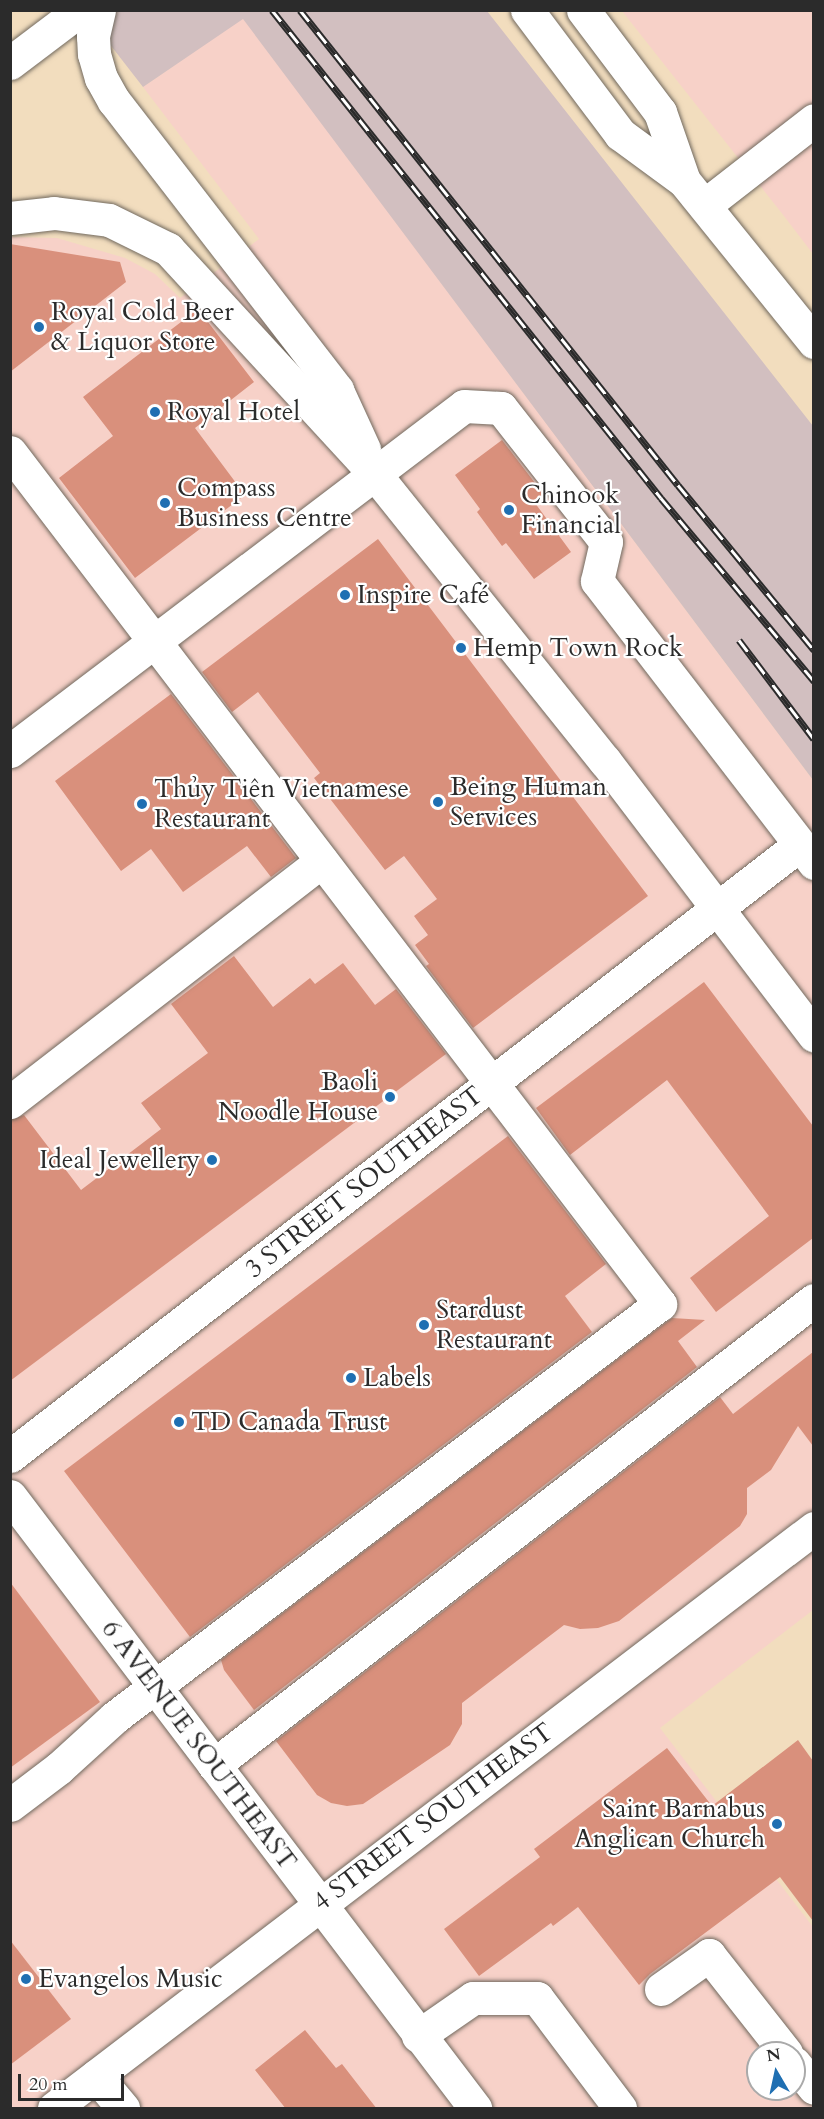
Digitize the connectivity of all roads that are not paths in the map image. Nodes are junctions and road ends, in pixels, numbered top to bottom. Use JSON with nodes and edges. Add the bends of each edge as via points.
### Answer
{"nodes":[{"id":1,"x":80,"y":10,"type":"edge"},
{"id":2,"x":99,"y":10,"type":"edge"},
{"id":3,"x":527,"y":10,"type":"edge"},
{"id":4,"x":583,"y":10,"type":"edge"},
{"id":5,"x":10,"y":63,"type":"edge"},
{"id":6,"x":813,"y":120,"type":"edge"},
{"id":7,"x":695,"y":193,"type":"junction"},
{"id":8,"x":10,"y":218,"type":"edge"},
{"id":9,"x":813,"y":342,"type":"edge"},
{"id":10,"x":10,"y":452,"type":"edge"},
{"id":11,"x":375,"y":473,"type":"junction"},
{"id":12,"x":155,"y":641,"type":"junction"},
{"id":13,"x":10,"y":751,"type":"edge"},
{"id":14,"x":806,"y":854,"type":"edge"},
{"id":15,"x":322,"y":861,"type":"junction"},
{"id":16,"x":717,"y":908,"type":"junction"},
{"id":17,"x":813,"y":1035,"type":"edge"},
{"id":18,"x":492,"y":1083,"type":"junction"},
{"id":19,"x":10,"y":1102,"type":"edge"},
{"id":20,"x":813,"y":1300,"type":"edge"},
{"id":21,"x":10,"y":1456,"type":"edge"},
{"id":22,"x":10,"y":1496,"type":"edge"},
{"id":23,"x":813,"y":1528,"type":"edge"},
{"id":24,"x":155,"y":1688,"type":"junction"},
{"id":25,"x":214,"y":1765,"type":"junction"},
{"id":26,"x":10,"y":1805,"type":"edge"},
{"id":27,"x":320,"y":1903,"type":"junction"},
{"id":28,"x":661,"y":1989,"type":"dead end"},
{"id":29,"x":418,"y":2036,"type":"junction"},
{"id":30,"x":777,"y":2041,"type":"edge"},
{"id":31,"x":96,"y":2076,"type":"junction"},
{"id":32,"x":54,"y":2109,"type":"edge"},
{"id":33,"x":123,"y":2109,"type":"edge"},
{"id":34,"x":476,"y":2109,"type":"edge"},
{"id":35,"x":620,"y":2109,"type":"edge"}],
"edges":[{"from":1,"to":5,"type":"street"},
{"from":2,"to":11,"type":"street","via":[[93,36],[94,54],[114,101],[341,395]]},
{"from":3,"to":7,"type":"street","via":[[620,134]]},
{"from":4,"to":7,"type":"street","via":[[660,112]]},
{"from":6,"to":7,"type":"street"},
{"from":7,"to":9,"type":"street"},
{"from":8,"to":11,"type":"street","via":[[54,213],[109,220],[168,249]]},
{"from":10,"to":12,"type":"street"},
{"from":11,"to":12,"type":"street"},
{"from":11,"to":14,"type":"street","via":[[464,406],[501,408],[606,542],[597,581]]},
{"from":11,"to":16,"type":"street","via":[[605,760]]},
{"from":12,"to":13,"type":"street"},
{"from":12,"to":15,"type":"street"},
{"from":14,"to":16,"type":"street","name":"3 STREET SOUTHEAST"},
{"from":15,"to":18,"type":"street"},
{"from":15,"to":19,"type":"street"},
{"from":16,"to":17,"type":"street"},
{"from":16,"to":18,"type":"street","name":"3 STREET SOUTHEAST"},
{"from":18,"to":21,"type":"street","name":"3 STREET SOUTHEAST"},
{"from":18,"to":24,"type":"street","via":[[660,1304]]},
{"from":20,"to":25,"type":"street"},
{"from":22,"to":24,"type":"street","name":"6 AVENUE SOUTHEAST"},
{"from":23,"to":27,"type":"street","name":"4 STREET SOUTHEAST"},
{"from":24,"to":25,"type":"street","name":"6 AVENUE SOUTHEAST"},
{"from":24,"to":26,"type":"street"},
{"from":25,"to":27,"type":"street","name":"6 AVENUE SOUTHEAST"},
{"from":27,"to":29,"type":"street","name":"6 AVENUE SOUTHEAST"},
{"from":27,"to":31,"type":"street","name":"4 STREET SOUTHEAST"},
{"from":28,"to":30,"type":"street","via":[[709,1955]]},
{"from":29,"to":34,"type":"street","name":"6 AVENUE SOUTHEAST"},
{"from":29,"to":35,"type":"street","via":[[473,1998],[537,1998]]},
{"from":31,"to":32,"type":"street","name":"4 STREET SOUTHEAST"},
{"from":31,"to":33,"type":"street"}]}
